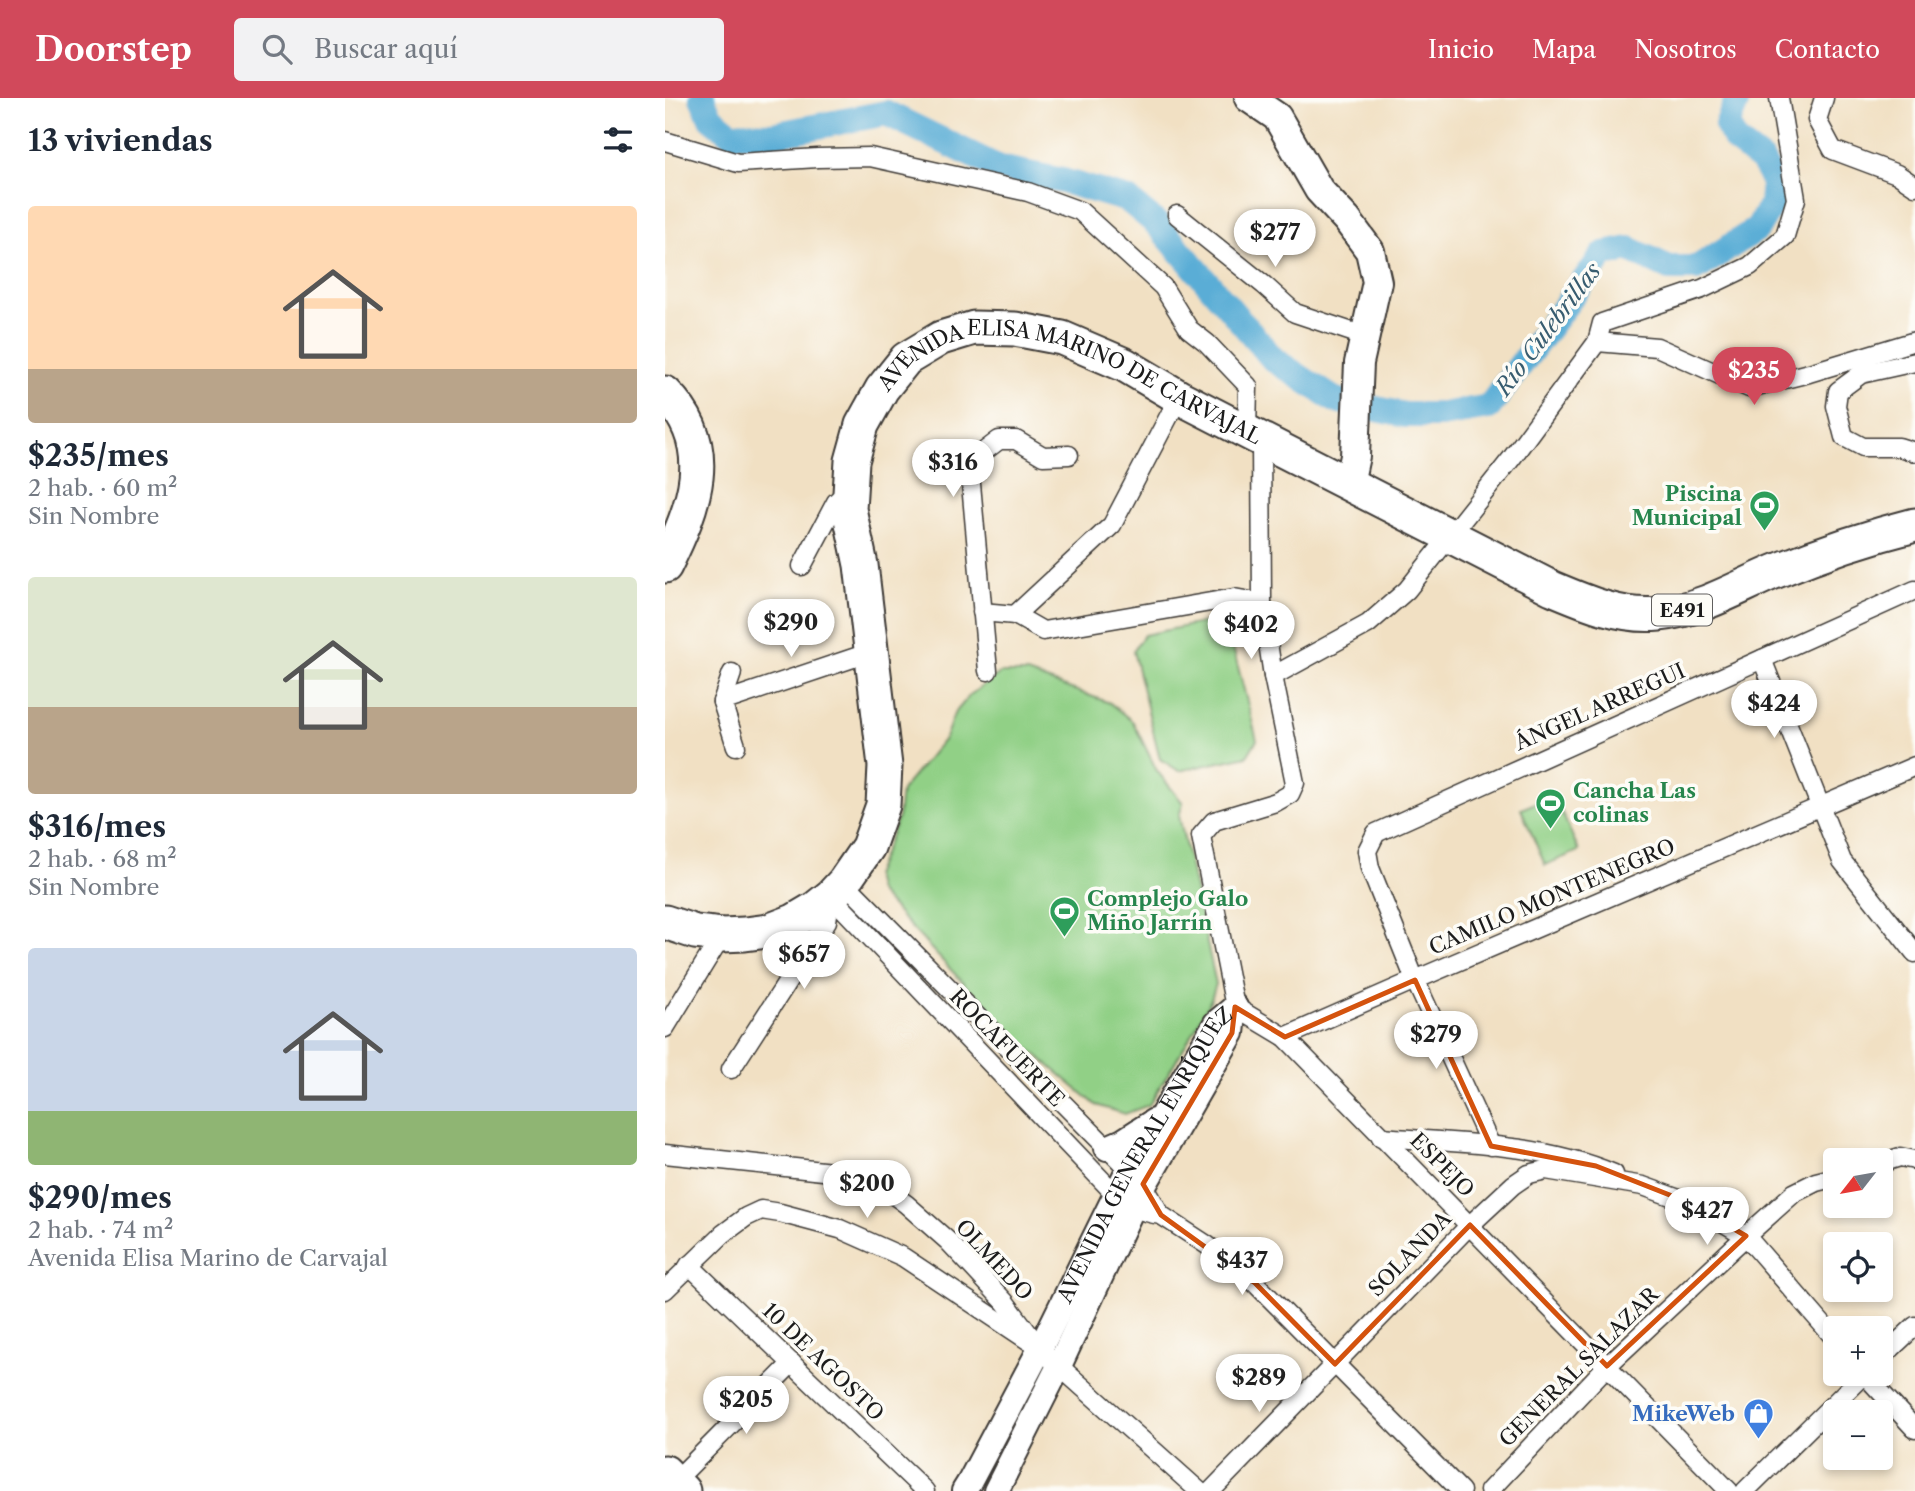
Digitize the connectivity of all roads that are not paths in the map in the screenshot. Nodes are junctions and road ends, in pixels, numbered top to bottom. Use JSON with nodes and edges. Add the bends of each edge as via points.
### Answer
{"nodes":[{"id":1,"x":1249,"y":98,"type":"edge"},
{"id":2,"x":1779,"y":98,"type":"edge"},
{"id":3,"x":1824,"y":98,"type":"edge"},
{"id":4,"x":665,"y":141,"type":"edge"},
{"id":5,"x":1915,"y":186,"type":"edge"},
{"id":6,"x":1177,"y":215,"type":"dead end"},
{"id":7,"x":1915,"y":341,"type":"edge"},
{"id":8,"x":1597,"y":342,"type":"junction"},
{"id":9,"x":1362,"y":350,"type":"junction"},
{"id":10,"x":1915,"y":362,"type":"edge"},
{"id":11,"x":665,"y":393,"type":"edge"},
{"id":12,"x":1179,"y":397,"type":"junction"},
{"id":13,"x":1254,"y":436,"type":"junction"},
{"id":14,"x":1915,"y":452,"type":"edge"},
{"id":15,"x":1069,"y":455,"type":"dead end"},
{"id":16,"x":1352,"y":470,"type":"junction"},
{"id":17,"x":849,"y":489,"type":"junction"},
{"id":18,"x":1915,"y":524,"type":"edge"},
{"id":19,"x":1450,"y":537,"type":"junction"},
{"id":20,"x":665,"y":566,"type":"edge"},
{"id":21,"x":802,"y":566,"type":"dead end"},
{"id":22,"x":1915,"y":590,"type":"edge"},
{"id":23,"x":1262,"y":603,"type":"junction"},
{"id":24,"x":982,"y":612,"type":"junction"},
{"id":25,"x":1015,"y":615,"type":"junction"},
{"id":26,"x":871,"y":652,"type":"junction"},
{"id":27,"x":1762,"y":659,"type":"junction"},
{"id":28,"x":988,"y":671,"type":"dead end"},
{"id":29,"x":732,"y":673,"type":"dead end"},
{"id":30,"x":1273,"y":676,"type":"junction"},
{"id":31,"x":722,"y":702,"type":"junction"},
{"id":32,"x":736,"y":746,"type":"dead end"},
{"id":33,"x":1915,"y":766,"type":"edge"},
{"id":34,"x":1822,"y":807,"type":"junction"},
{"id":35,"x":837,"y":889,"type":"junction"},
{"id":36,"x":665,"y":922,"type":"edge"},
{"id":37,"x":722,"y":935,"type":"junction"},
{"id":38,"x":1915,"y":953,"type":"edge"},
{"id":39,"x":1415,"y":980,"type":"junction"},
{"id":40,"x":1235,"y":1007,"type":"junction"},
{"id":41,"x":665,"y":1028,"type":"edge"},
{"id":42,"x":1285,"y":1037,"type":"junction"},
{"id":43,"x":730,"y":1069,"type":"dead end"},
{"id":44,"x":1163,"y":1114,"type":"junction"},
{"id":45,"x":1381,"y":1137,"type":"junction"},
{"id":46,"x":1492,"y":1146,"type":"junction"},
{"id":47,"x":1107,"y":1148,"type":"junction"},
{"id":48,"x":665,"y":1154,"type":"edge"},
{"id":49,"x":1893,"y":1159,"type":"edge"},
{"id":50,"x":1915,"y":1160,"type":"edge"},
{"id":51,"x":1136,"y":1177,"type":"junction"},
{"id":52,"x":1823,"y":1180,"type":"edge"},
{"id":53,"x":1643,"y":1186,"type":"junction"},
{"id":54,"x":1124,"y":1202,"type":"junction"},
{"id":55,"x":1161,"y":1215,"type":"junction"},
{"id":56,"x":1470,"y":1225,"type":"junction"},
{"id":57,"x":1746,"y":1236,"type":"junction"},
{"id":58,"x":689,"y":1265,"type":"junction"},
{"id":59,"x":665,"y":1290,"type":"edge"},
{"id":60,"x":1823,"y":1325,"type":"edge"},
{"id":61,"x":1915,"y":1326,"type":"edge"},
{"id":62,"x":1893,"y":1347,"type":"edge"},
{"id":63,"x":1041,"y":1349,"type":"junction"},
{"id":64,"x":792,"y":1363,"type":"junction"},
{"id":65,"x":1335,"y":1364,"type":"junction"},
{"id":66,"x":1059,"y":1366,"type":"junction"},
{"id":67,"x":1607,"y":1366,"type":"junction"},
{"id":68,"x":1852,"y":1386,"type":"edge"},
{"id":69,"x":1875,"y":1386,"type":"edge"},
{"id":70,"x":1915,"y":1429,"type":"edge"},
{"id":71,"x":674,"y":1482,"type":"edge"},
{"id":72,"x":925,"y":1491,"type":"edge"},
{"id":73,"x":964,"y":1491,"type":"edge"},
{"id":74,"x":996,"y":1491,"type":"edge"},
{"id":75,"x":1199,"y":1491,"type":"edge"},
{"id":76,"x":1211,"y":1491,"type":"edge"},
{"id":77,"x":1461,"y":1491,"type":"edge"},
{"id":78,"x":1489,"y":1491,"type":"edge"},
{"id":79,"x":1729,"y":1491,"type":"edge"},
{"id":80,"x":1745,"y":1491,"type":"edge"}],
"edges":[{"from":1,"to":9,"type":"main road","via":[[1277,117],[1319,190],[1370,251],[1377,282]]},
{"from":2,"to":8,"type":"street","via":[[1796,199],[1785,236],[1749,266],[1702,289],[1602,323]]},
{"from":3,"to":5,"type":"street","via":[[1817,120],[1833,150],[1897,174]]},
{"from":4,"to":13,"type":"street","via":[[739,163],[870,157],[1028,192],[1080,211],[1163,287],[1189,329],[1248,386]]},
{"from":6,"to":9,"type":"street","via":[[1295,313]]},
{"from":7,"to":8,"type":"street","via":[[1749,388],[1657,347]]},
{"from":8,"to":19,"type":"street"},
{"from":9,"to":16,"type":"main road"},
{"from":10,"to":14,"type":"street","via":[[1861,374],[1838,391],[1836,406],[1844,437],[1863,447]]},
{"from":11,"to":20,"type":"highway","via":[[688,422],[698,455],[684,528]]},
{"from":12,"to":13,"type":"highway","name":"AVENIDA ELISA MARINO DE CARVAJAL","number":"E491"},
{"from":12,"to":17,"type":"highway","name":"AVENIDA ELISA MARINO DE CARVAJAL","number":"E491","via":[[1125,365],[1062,338],[1015,329],[974,328],[941,338],[906,359],[882,388],[862,425]]},
{"from":12,"to":25,"type":"street","via":[[1112,525]]},
{"from":13,"to":16,"type":"highway","name":"AVENIDA ELISA MARINO DE CARVAJAL","number":"E491"},
{"from":13,"to":23,"type":"street"},
{"from":15,"to":24,"type":"street","via":[[1043,456],[1016,440],[999,440],[982,453],[970,473]]},
{"from":16,"to":19,"type":"highway","name":"AVENIDA ELISA MARINO DE CARVAJAL","number":"E491"},
{"from":17,"to":21,"type":"street","via":[[836,502]]},
{"from":17,"to":26,"type":"highway","name":"AVENIDA ELISA MARINO DE CARVAJAL","number":"E491"},
{"from":18,"to":19,"type":"highway","name":"AVENIDA ELISA MARINO DE CARVAJAL","number":"E491","via":[[1867,537],[1699,606],[1658,614],[1591,604]]},
{"from":19,"to":30,"type":"street","via":[[1407,590],[1368,624]]},
{"from":22,"to":27,"type":"street","name":"ÁNGEL ARREGUI"},
{"from":23,"to":25,"type":"street","via":[[1234,598],[1043,631]]},
{"from":23,"to":30,"type":"street"},
{"from":24,"to":25,"type":"street"},
{"from":24,"to":28,"type":"street"},
{"from":26,"to":31,"type":"street"},
{"from":26,"to":35,"type":"highway","name":"AVENIDA ELISA MARINO DE CARVAJAL","number":"E491","via":[[885,766],[883,804],[868,847]]},
{"from":27,"to":34,"type":"street"},
{"from":27,"to":39,"type":"street","name":"ÁNGEL ARREGUI","via":[[1375,833],[1367,851],[1370,868]]},
{"from":29,"to":31,"type":"street"},
{"from":30,"to":40,"type":"street","via":[[1295,783],[1290,794],[1276,802],[1214,821],[1201,836]]},
{"from":31,"to":32,"type":"street"},
{"from":33,"to":34,"type":"street","name":"CAMILO MONTENEGRO"},
{"from":34,"to":38,"type":"street","via":[[1842,861]]},
{"from":34,"to":39,"type":"street","name":"CAMILO MONTENEGRO"},
{"from":35,"to":37,"type":"highway","name":"AVENIDA ELISA MARINO DE CARVAJAL","number":"E491","via":[[794,921],[768,930]]},
{"from":35,"to":43,"type":"street","via":[[827,921]]},
{"from":35,"to":47,"type":"street","name":"ROCAFUERTE"},
{"from":35,"to":54,"type":"street","name":"ROCAFUERTE"},
{"from":36,"to":37,"type":"highway","name":"AVENIDA ELISA MARINO DE CARVAJAL","number":"E491"},
{"from":37,"to":41,"type":"street"},
{"from":39,"to":42,"type":"street","name":"CAMILO MONTENEGRO"},
{"from":39,"to":46,"type":"street"},
{"from":40,"to":42,"type":"street","name":"ESPEJO"},
{"from":40,"to":44,"type":"street","name":"AVENIDA GENERAL ENRÍQUEZ","via":[[1216,1023]]},
{"from":40,"to":51,"type":"street","name":"AVENIDA GENERAL ENRÍQUEZ","via":[[1232,1032]]},
{"from":42,"to":45,"type":"street","name":"ESPEJO"},
{"from":44,"to":47,"type":"street"},
{"from":44,"to":51,"type":"street","name":"AVENIDA GENERAL ENRÍQUEZ"},
{"from":45,"to":46,"type":"street"},
{"from":45,"to":56,"type":"street","name":"ESPEJO"},
{"from":46,"to":53,"type":"street","via":[[1553,1154]]},
{"from":47,"to":51,"type":"street","name":"ROCAFUERTE"},
{"from":48,"to":63,"type":"street","name":"OLMEDO","via":[[832,1172],[884,1188],[948,1241]]},
{"from":49,"to":50,"type":"street"},
{"from":51,"to":54,"type":"street","name":"AVENIDA GENERAL ENRÍQUEZ"},
{"from":51,"to":55,"type":"street","name":"ROCAFUERTE"},
{"from":52,"to":57,"type":"street","name":"GENERAL SALAZAR","via":[[1794,1193]]},
{"from":53,"to":56,"type":"street","name":"SOLANDA","via":[[1546,1170],[1513,1185]]},
{"from":53,"to":57,"type":"street","name":"SOLANDA","via":[[1690,1203]]},
{"from":54,"to":55,"type":"street","name":"ROCAFUERTE"},
{"from":54,"to":63,"type":"street","name":"AVENIDA GENERAL ENRÍQUEZ"},
{"from":54,"to":66,"type":"street","name":"AVENIDA GENERAL ENRÍQUEZ"},
{"from":55,"to":65,"type":"street","name":"ROCAFUERTE","via":[[1255,1283]]},
{"from":56,"to":65,"type":"street","name":"SOLANDA"},
{"from":56,"to":67,"type":"street","name":"ESPEJO"},
{"from":57,"to":60,"type":"street","name":"SOLANDA"},
{"from":57,"to":67,"type":"street","name":"GENERAL SALAZAR"},
{"from":58,"to":59,"type":"street"},
{"from":58,"to":63,"type":"street","via":[[746,1217],[761,1210],[780,1213],[840,1229],[903,1257]]},
{"from":58,"to":64,"type":"street","name":"10 DE AGOSTO"},
{"from":61,"to":62,"type":"street"},
{"from":63,"to":66,"type":"street","name":"OLMEDO"},
{"from":63,"to":73,"type":"street","name":"AVENIDA GENERAL ENRÍQUEZ"},
{"from":64,"to":71,"type":"street"},
{"from":64,"to":72,"type":"street","name":"10 DE AGOSTO"},
{"from":65,"to":76,"type":"street","name":"SOLANDA"},
{"from":65,"to":77,"type":"street","name":"ROCAFUERTE"},
{"from":66,"to":74,"type":"street","name":"AVENIDA GENERAL ENRÍQUEZ"},
{"from":66,"to":75,"type":"street","name":"OLMEDO"},
{"from":67,"to":78,"type":"street","name":"GENERAL SALAZAR"},
{"from":67,"to":79,"type":"street","name":"ESPEJO"},
{"from":68,"to":80,"type":"street"},
{"from":69,"to":70,"type":"street"}]}
